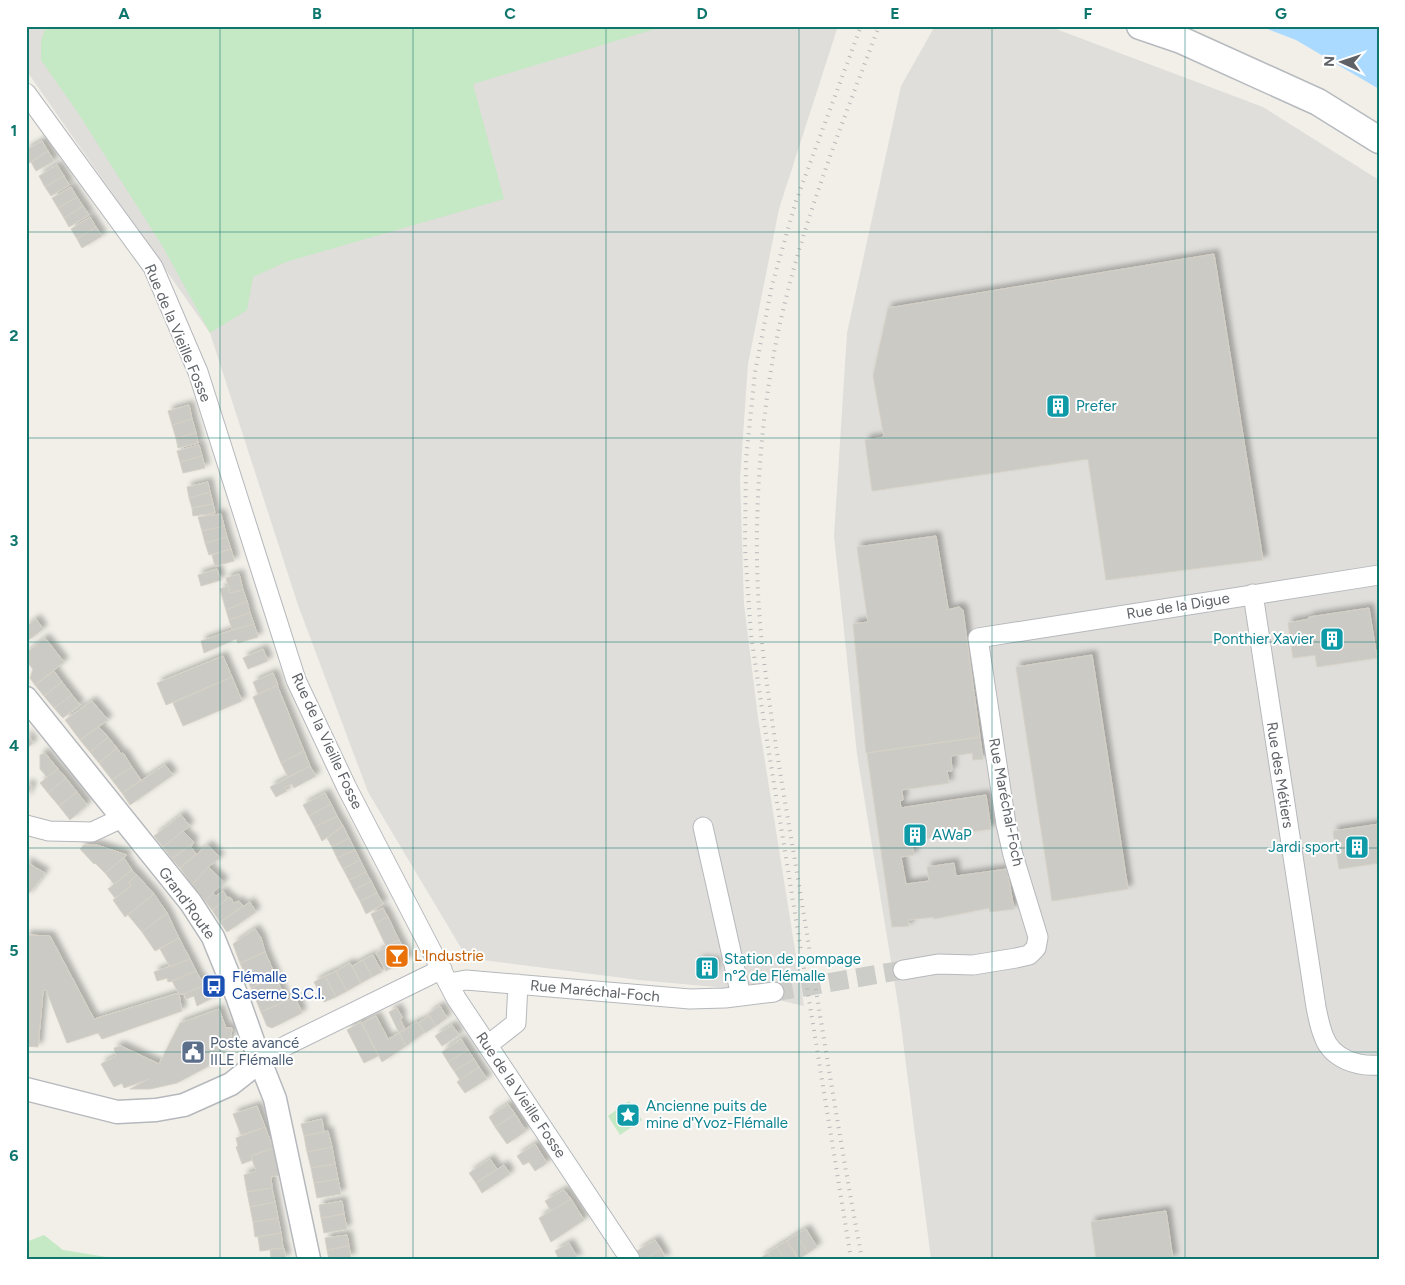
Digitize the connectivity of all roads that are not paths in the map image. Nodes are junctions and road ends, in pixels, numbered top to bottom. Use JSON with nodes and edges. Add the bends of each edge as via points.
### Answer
{"nodes":[{"id":1,"x":1140,"y":26,"type":"edge"},
{"id":2,"x":1194,"y":26,"type":"edge"},
{"id":3,"x":26,"y":93,"type":"edge"},
{"id":4,"x":1379,"y":119,"type":"edge"},
{"id":5,"x":1379,"y":140,"type":"edge"},
{"id":6,"x":1379,"y":575,"type":"edge"},
{"id":7,"x":1253,"y":594,"type":"junction"},
{"id":8,"x":978,"y":638,"type":"joint"},
{"id":9,"x":26,"y":698,"type":"edge"},
{"id":10,"x":122,"y":818,"type":"junction"},
{"id":11,"x":26,"y":825,"type":"edge"},
{"id":12,"x":703,"y":828,"type":"dead end"},
{"id":13,"x":903,"y":970,"type":"tunnel mouth"},
{"id":14,"x":446,"y":976,"type":"junction"},
{"id":15,"x":518,"y":984,"type":"junction"},
{"id":16,"x":774,"y":992,"type":"tunnel mouth"},
{"id":17,"x":741,"y":996,"type":"junction"},
{"id":18,"x":488,"y":1045,"type":"junction"},
{"id":19,"x":260,"y":1062,"type":"junction"},
{"id":20,"x":1379,"y":1065,"type":"edge"},
{"id":21,"x":26,"y":1089,"type":"edge"},
{"id":22,"x":625,"y":1257,"type":"edge"},
{"id":23,"x":309,"y":1259,"type":"edge"}],
"edges":[{"from":1,"to":5,"type":"main road","via":[[1181,40],[1318,102]]},
{"from":2,"to":4,"type":"main road","via":[[1327,87]]},
{"from":3,"to":14,"type":"street","name":"Rue de la Vieille Fosse","via":[[153,267],[198,372],[296,680],[347,788]]},
{"from":6,"to":7,"type":"street","name":"Rue de la Digue"},
{"from":7,"to":8,"type":"street","name":"Rue de la Digue"},
{"from":7,"to":20,"type":"street","name":"Rue des Métiers","via":[[1316,1007],[1324,1039],[1334,1052],[1348,1061],[1367,1066]]},
{"from":8,"to":13,"type":"street","name":"Rue Maréchal-Foch","via":[[1006,824],[1038,937],[1036,948],[1029,955],[1016,958]]},
{"from":9,"to":10,"type":"street","name":"Grand'Route"},
{"from":10,"to":11,"type":"street","via":[[92,832],[49,831]]},
{"from":10,"to":19,"type":"street","name":"Grand'Route","via":[[191,903],[213,937],[238,996]]},
{"from":12,"to":17,"type":"street"},
{"from":14,"to":15,"type":"street","name":"Rue Maréchal-Foch"},
{"from":14,"to":18,"type":"street","name":"Rue de la Vieille Fosse","via":[[456,998]]},
{"from":14,"to":19,"type":"street","name":"Rue Maréchal-Foch","via":[[287,1044]]},
{"from":15,"to":17,"type":"street","name":"Rue Maréchal-Foch","via":[[690,999]]},
{"from":15,"to":18,"type":"street","via":[[516,1023]]},
{"from":16,"to":17,"type":"street","name":"Rue Maréchal-Foch"},
{"from":18,"to":22,"type":"street","name":"Rue de la Vieille Fosse"},
{"from":19,"to":21,"type":"street","via":[[231,1084],[184,1105],[156,1110],[117,1112]]},
{"from":19,"to":23,"type":"street","name":"Grand'Route","via":[[275,1099]]}]}
